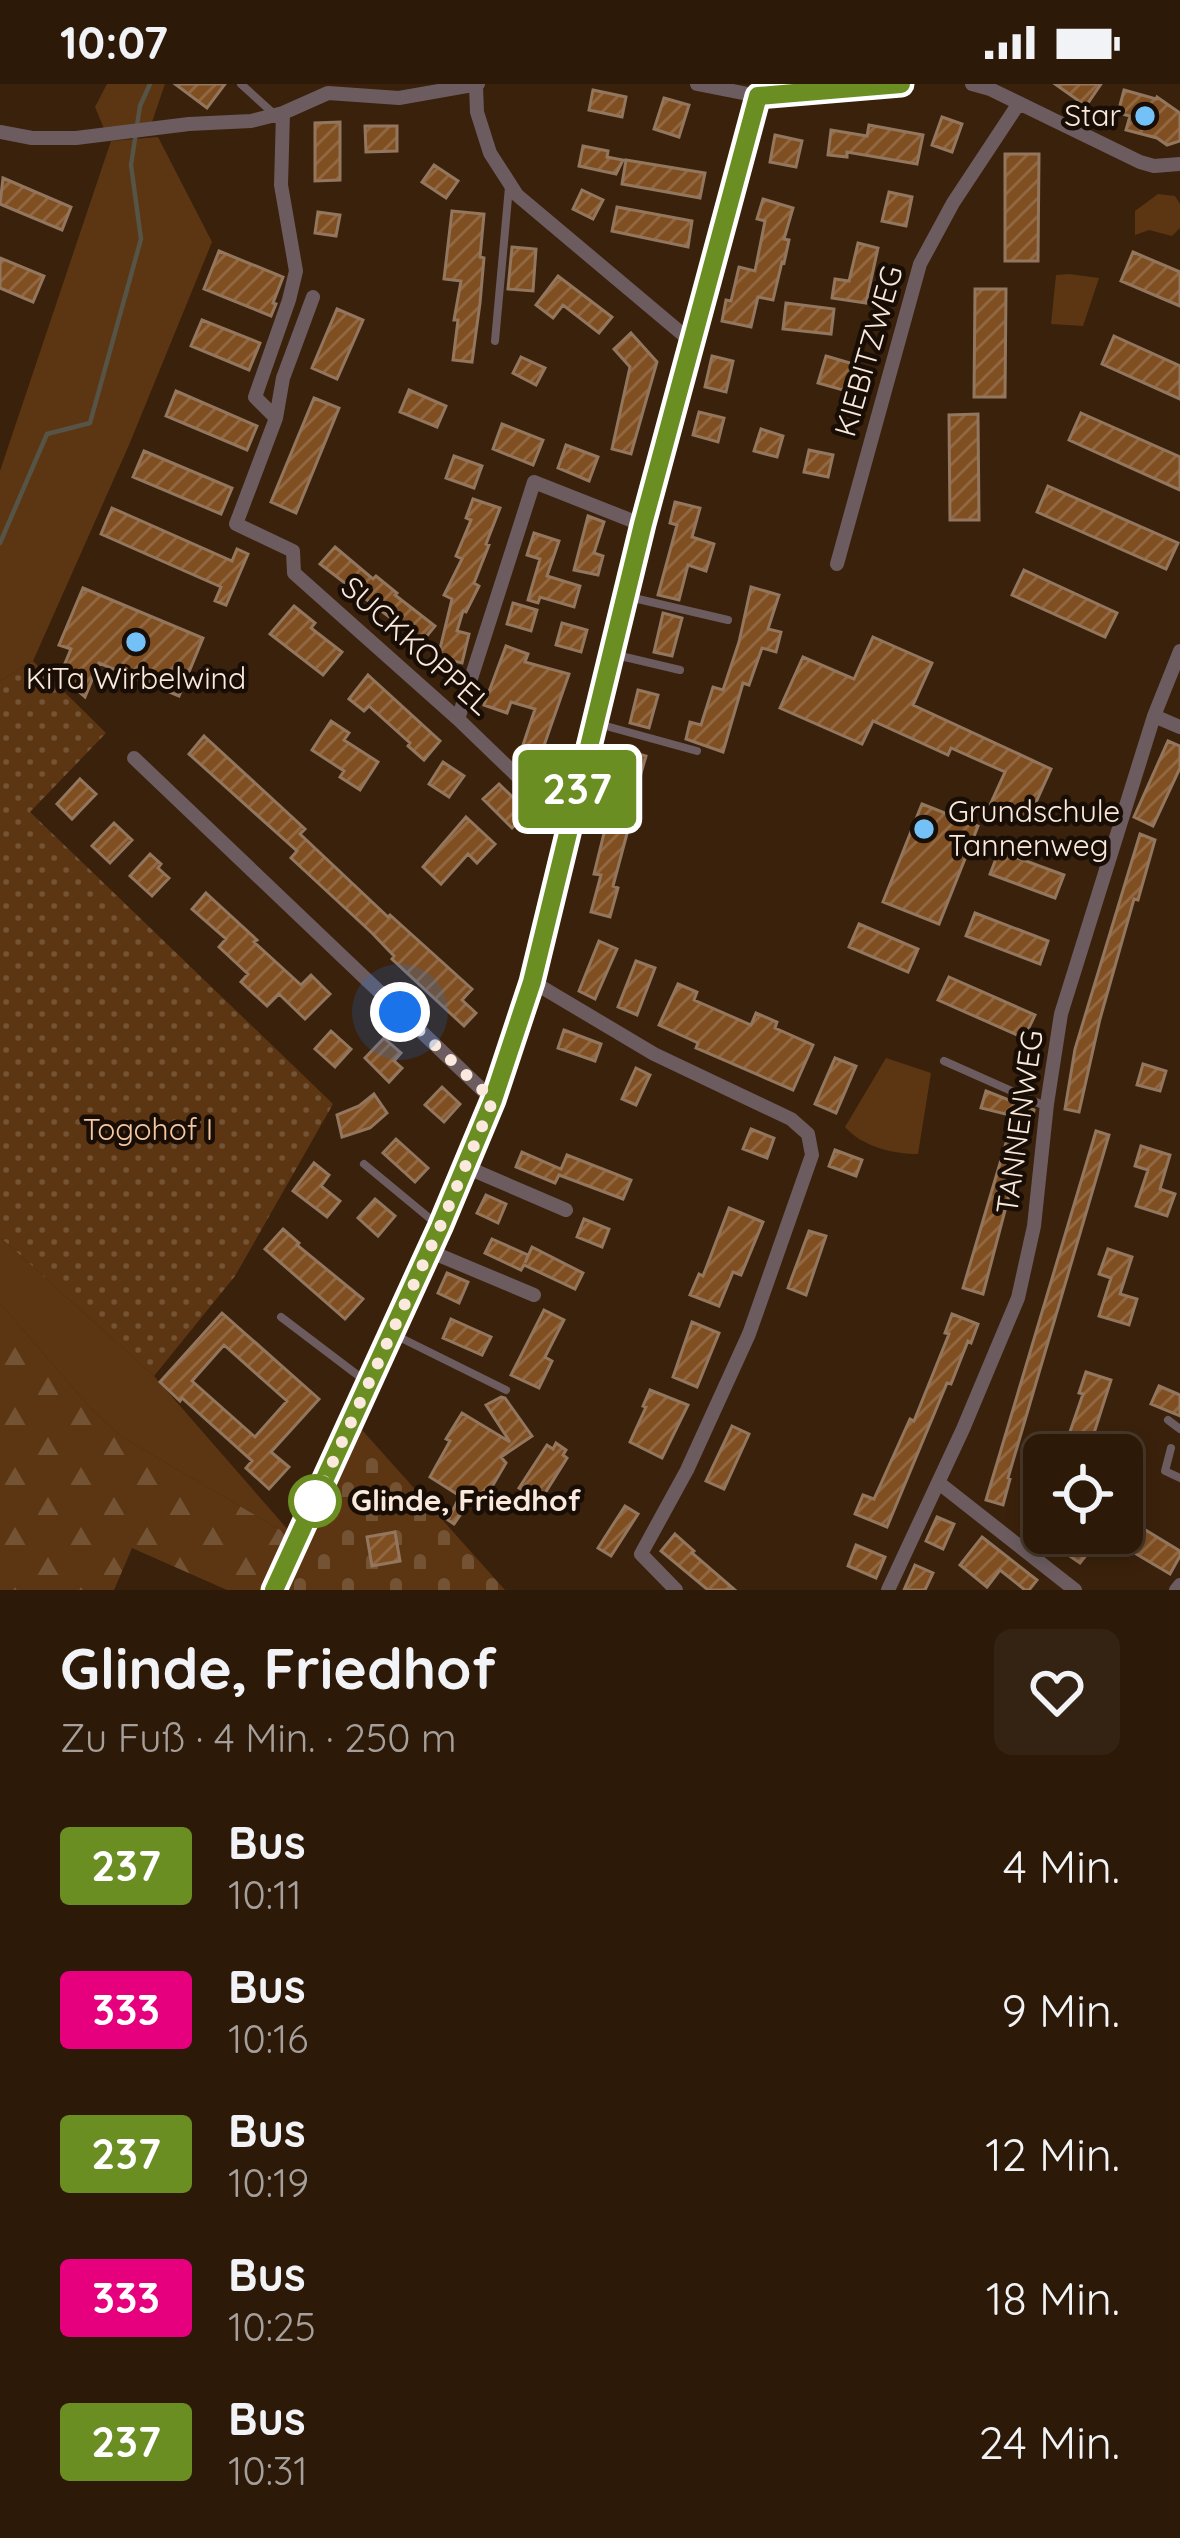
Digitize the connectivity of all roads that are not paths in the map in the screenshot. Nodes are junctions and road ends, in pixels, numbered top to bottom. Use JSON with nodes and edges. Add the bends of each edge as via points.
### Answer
{"nodes":[{"id":1,"x":241,"y":84,"type":"edge"},
{"id":2,"x":697,"y":84,"type":"edge"},
{"id":3,"x":902,"y":84,"type":"edge"},
{"id":4,"x":973,"y":84,"type":"edge"},
{"id":5,"x":477,"y":85,"type":"edge"},
{"id":6,"x":402,"y":91,"type":"edge"},
{"id":7,"x":758,"y":96,"type":"junction"},
{"id":8,"x":1019,"y":103,"type":"junction"},
{"id":9,"x":279,"y":114,"type":"junction"},
{"id":10,"x":0,"y":133,"type":"edge"},
{"id":11,"x":1180,"y":164,"type":"edge"},
{"id":12,"x":510,"y":184,"type":"junction"},
{"id":13,"x":313,"y":297,"type":"dead end"},
{"id":14,"x":495,"y":341,"type":"dead end"},
{"id":15,"x":693,"y":343,"type":"junction"},
{"id":16,"x":266,"y":366,"type":"junction"},
{"id":17,"x":283,"y":378,"type":"junction"},
{"id":18,"x":276,"y":418,"type":"junction"},
{"id":19,"x":643,"y":524,"type":"junction"},
{"id":20,"x":837,"y":564,"type":"dead end"},
{"id":21,"x":625,"y":596,"type":"junction"},
{"id":22,"x":728,"y":620,"type":"dead end"},
{"id":23,"x":1180,"y":651,"type":"edge"},
{"id":24,"x":611,"y":654,"type":"junction"},
{"id":25,"x":680,"y":670,"type":"dead end"},
{"id":26,"x":1154,"y":716,"type":"junction"},
{"id":27,"x":458,"y":719,"type":"junction"},
{"id":28,"x":594,"y":723,"type":"junction"},
{"id":29,"x":1180,"y":728,"type":"edge"},
{"id":30,"x":697,"y":751,"type":"dead end"},
{"id":31,"x":134,"y":758,"type":"dead end"},
{"id":32,"x":568,"y":825,"type":"junction"},
{"id":33,"x":532,"y":982,"type":"junction"},
{"id":34,"x":944,"y":1061,"type":"dead end"},
{"id":35,"x":493,"y":1100,"type":"junction"},
{"id":36,"x":1046,"y":1106,"type":"junction"},
{"id":37,"x":364,"y":1164,"type":"dead end"},
{"id":38,"x":466,"y":1167,"type":"junction"},
{"id":39,"x":566,"y":1210,"type":"dead end"},
{"id":40,"x":440,"y":1227,"type":"junction"},
{"id":41,"x":429,"y":1251,"type":"junction"},
{"id":42,"x":534,"y":1295,"type":"dead end"},
{"id":43,"x":281,"y":1317,"type":"dead end"},
{"id":44,"x":392,"y":1334,"type":"junction"},
{"id":45,"x":369,"y":1384,"type":"junction"},
{"id":46,"x":506,"y":1390,"type":"dead end"},
{"id":47,"x":1168,"y":1420,"type":"dead end"},
{"id":48,"x":1180,"y":1429,"type":"edge"},
{"id":49,"x":1171,"y":1448,"type":"dead end"},
{"id":50,"x":1180,"y":1478,"type":"edge"},
{"id":51,"x":939,"y":1483,"type":"junction"},
{"id":52,"x":274,"y":1590,"type":"edge"},
{"id":53,"x":676,"y":1590,"type":"edge"},
{"id":54,"x":888,"y":1590,"type":"edge"},
{"id":55,"x":1075,"y":1590,"type":"edge"}],
"edges":[{"from":1,"to":9,"type":"lane"},
{"from":2,"to":7,"type":"street"},
{"from":3,"to":7,"type":"street"},
{"from":4,"to":8,"type":"street"},
{"from":5,"to":6,"type":"street"},
{"from":5,"to":12,"type":"street","via":[[490,153]]},
{"from":6,"to":9,"type":"street","via":[[328,93]]},
{"from":7,"to":15,"type":"street"},
{"from":8,"to":11,"type":"street","via":[[1141,162]]},
{"from":8,"to":20,"type":"street","name":"KIEBITZWEG","via":[[920,265]]},
{"from":9,"to":10,"type":"street","via":[[76,138]]},
{"from":9,"to":16,"type":"street","via":[[296,271]]},
{"from":12,"to":14,"type":"lane"},
{"from":12,"to":15,"type":"street"},
{"from":13,"to":17,"type":"street"},
{"from":15,"to":19,"type":"street"},
{"from":16,"to":17,"type":"street"},
{"from":16,"to":18,"type":"street","via":[[255,397]]},
{"from":17,"to":18,"type":"street"},
{"from":18,"to":27,"type":"street","name":"SUCKKOPPEL","via":[[236,524],[293,551],[294,573]]},
{"from":19,"to":21,"type":"street"},
{"from":19,"to":27,"type":"street","via":[[534,482]]},
{"from":21,"to":22,"type":"lane"},
{"from":21,"to":24,"type":"street"},
{"from":23,"to":26,"type":"street","name":"TANNENWEG"},
{"from":24,"to":25,"type":"lane"},
{"from":24,"to":28,"type":"street"},
{"from":26,"to":29,"type":"street"},
{"from":26,"to":36,"type":"street","name":"TANNENWEG","via":[[1061,1014]]},
{"from":27,"to":32,"type":"street","name":"SUCKKOPPEL"},
{"from":28,"to":30,"type":"lane"},
{"from":28,"to":32,"type":"street"},
{"from":31,"to":35,"type":"street"},
{"from":32,"to":33,"type":"street"},
{"from":33,"to":35,"type":"street"},
{"from":33,"to":53,"type":"street","via":[[808,1134],[812,1155],[749,1334],[641,1554]]},
{"from":34,"to":36,"type":"lane"},
{"from":35,"to":38,"type":"street"},
{"from":36,"to":51,"type":"street","name":"TANNENWEG","via":[[1018,1298]]},
{"from":37,"to":40,"type":"lane"},
{"from":38,"to":39,"type":"street"},
{"from":38,"to":40,"type":"street"},
{"from":40,"to":41,"type":"street"},
{"from":41,"to":42,"type":"street"},
{"from":41,"to":44,"type":"street"},
{"from":43,"to":45,"type":"lane"},
{"from":44,"to":45,"type":"street"},
{"from":44,"to":46,"type":"lane"},
{"from":45,"to":52,"type":"street"},
{"from":47,"to":48,"type":"lane"},
{"from":49,"to":50,"type":"lane","via":[[1165,1471]]},
{"from":51,"to":54,"type":"street","name":"TANNENWEG"},
{"from":51,"to":55,"type":"street"}]}
